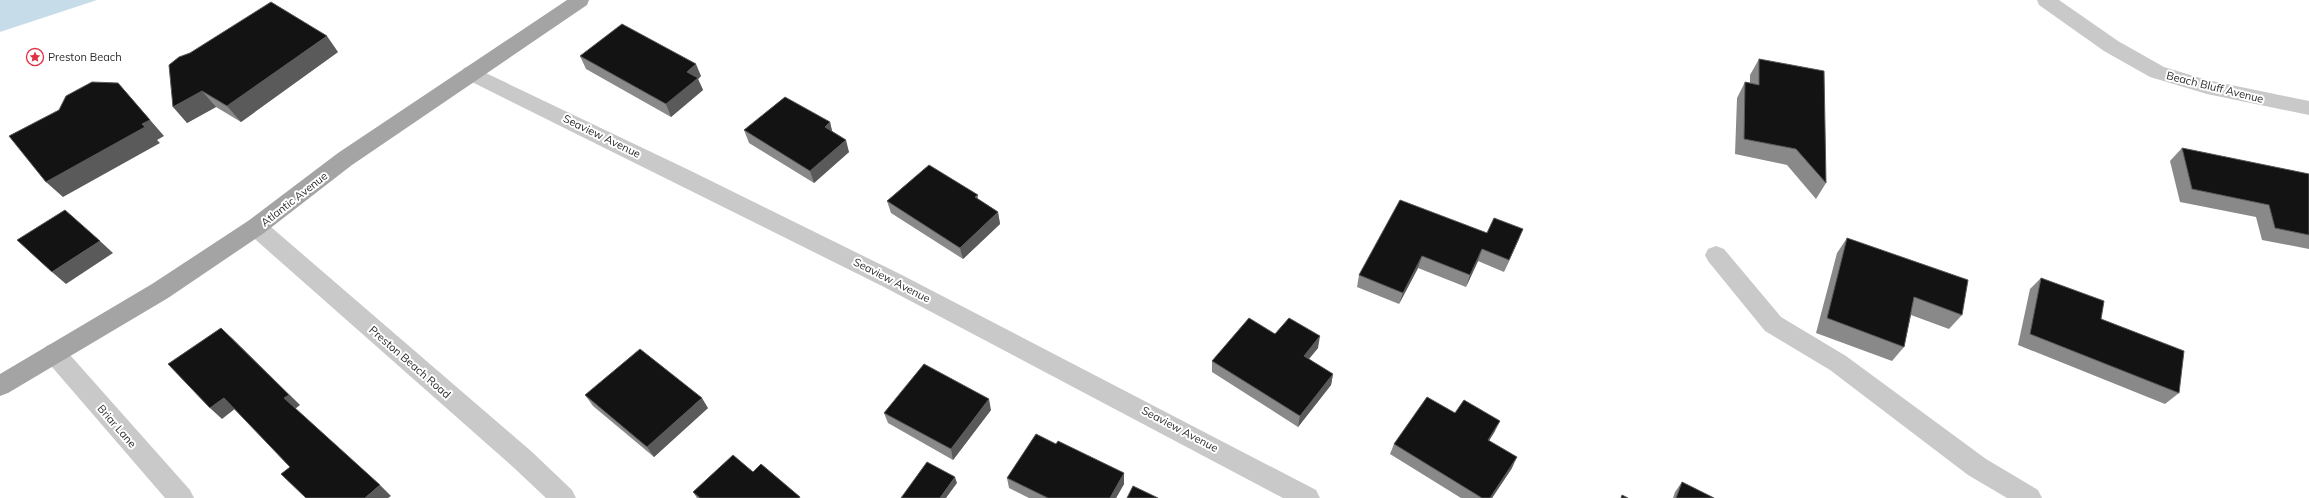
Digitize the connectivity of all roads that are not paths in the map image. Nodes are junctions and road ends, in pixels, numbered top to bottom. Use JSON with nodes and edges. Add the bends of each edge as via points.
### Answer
{"nodes":[{"id":1,"x":580,"y":0,"type":"edge"},
{"id":2,"x":2046,"y":0,"type":"edge"},
{"id":3,"x":471,"y":73,"type":"junction"},
{"id":4,"x":2309,"y":108,"type":"edge"},
{"id":5,"x":256,"y":228,"type":"junction"},
{"id":6,"x":1716,"y":254,"type":"dead end"},
{"id":7,"x":54,"y":353,"type":"junction"},
{"id":8,"x":0,"y":386,"type":"edge"},
{"id":9,"x":181,"y":498,"type":"edge"},
{"id":10,"x":563,"y":498,"type":"edge"},
{"id":11,"x":1308,"y":498,"type":"edge"},
{"id":12,"x":2029,"y":498,"type":"edge"}],
"edges":[{"from":1,"to":3,"type":"main road","name":"Atlantic Avenue"},
{"from":2,"to":4,"type":"street","name":"Beach Bluff Avenue","via":[[2111,46],[2157,72],[2207,87]]},
{"from":3,"to":5,"type":"main road","name":"Atlantic Avenue","via":[[345,159]]},
{"from":3,"to":11,"type":"street","name":"Seaview Avenue","via":[[733,199],[1116,395]]},
{"from":5,"to":7,"type":"main road","name":"Atlantic Avenue","via":[[160,291]]},
{"from":5,"to":10,"type":"street","name":"Preston Beach Road","via":[[516,454]]},
{"from":6,"to":12,"type":"street","via":[[1773,324],[1838,364],[1977,467]]},
{"from":7,"to":8,"type":"main road","name":"Atlantic Avenue"},
{"from":7,"to":9,"type":"street","name":"Briar Lane"}]}
